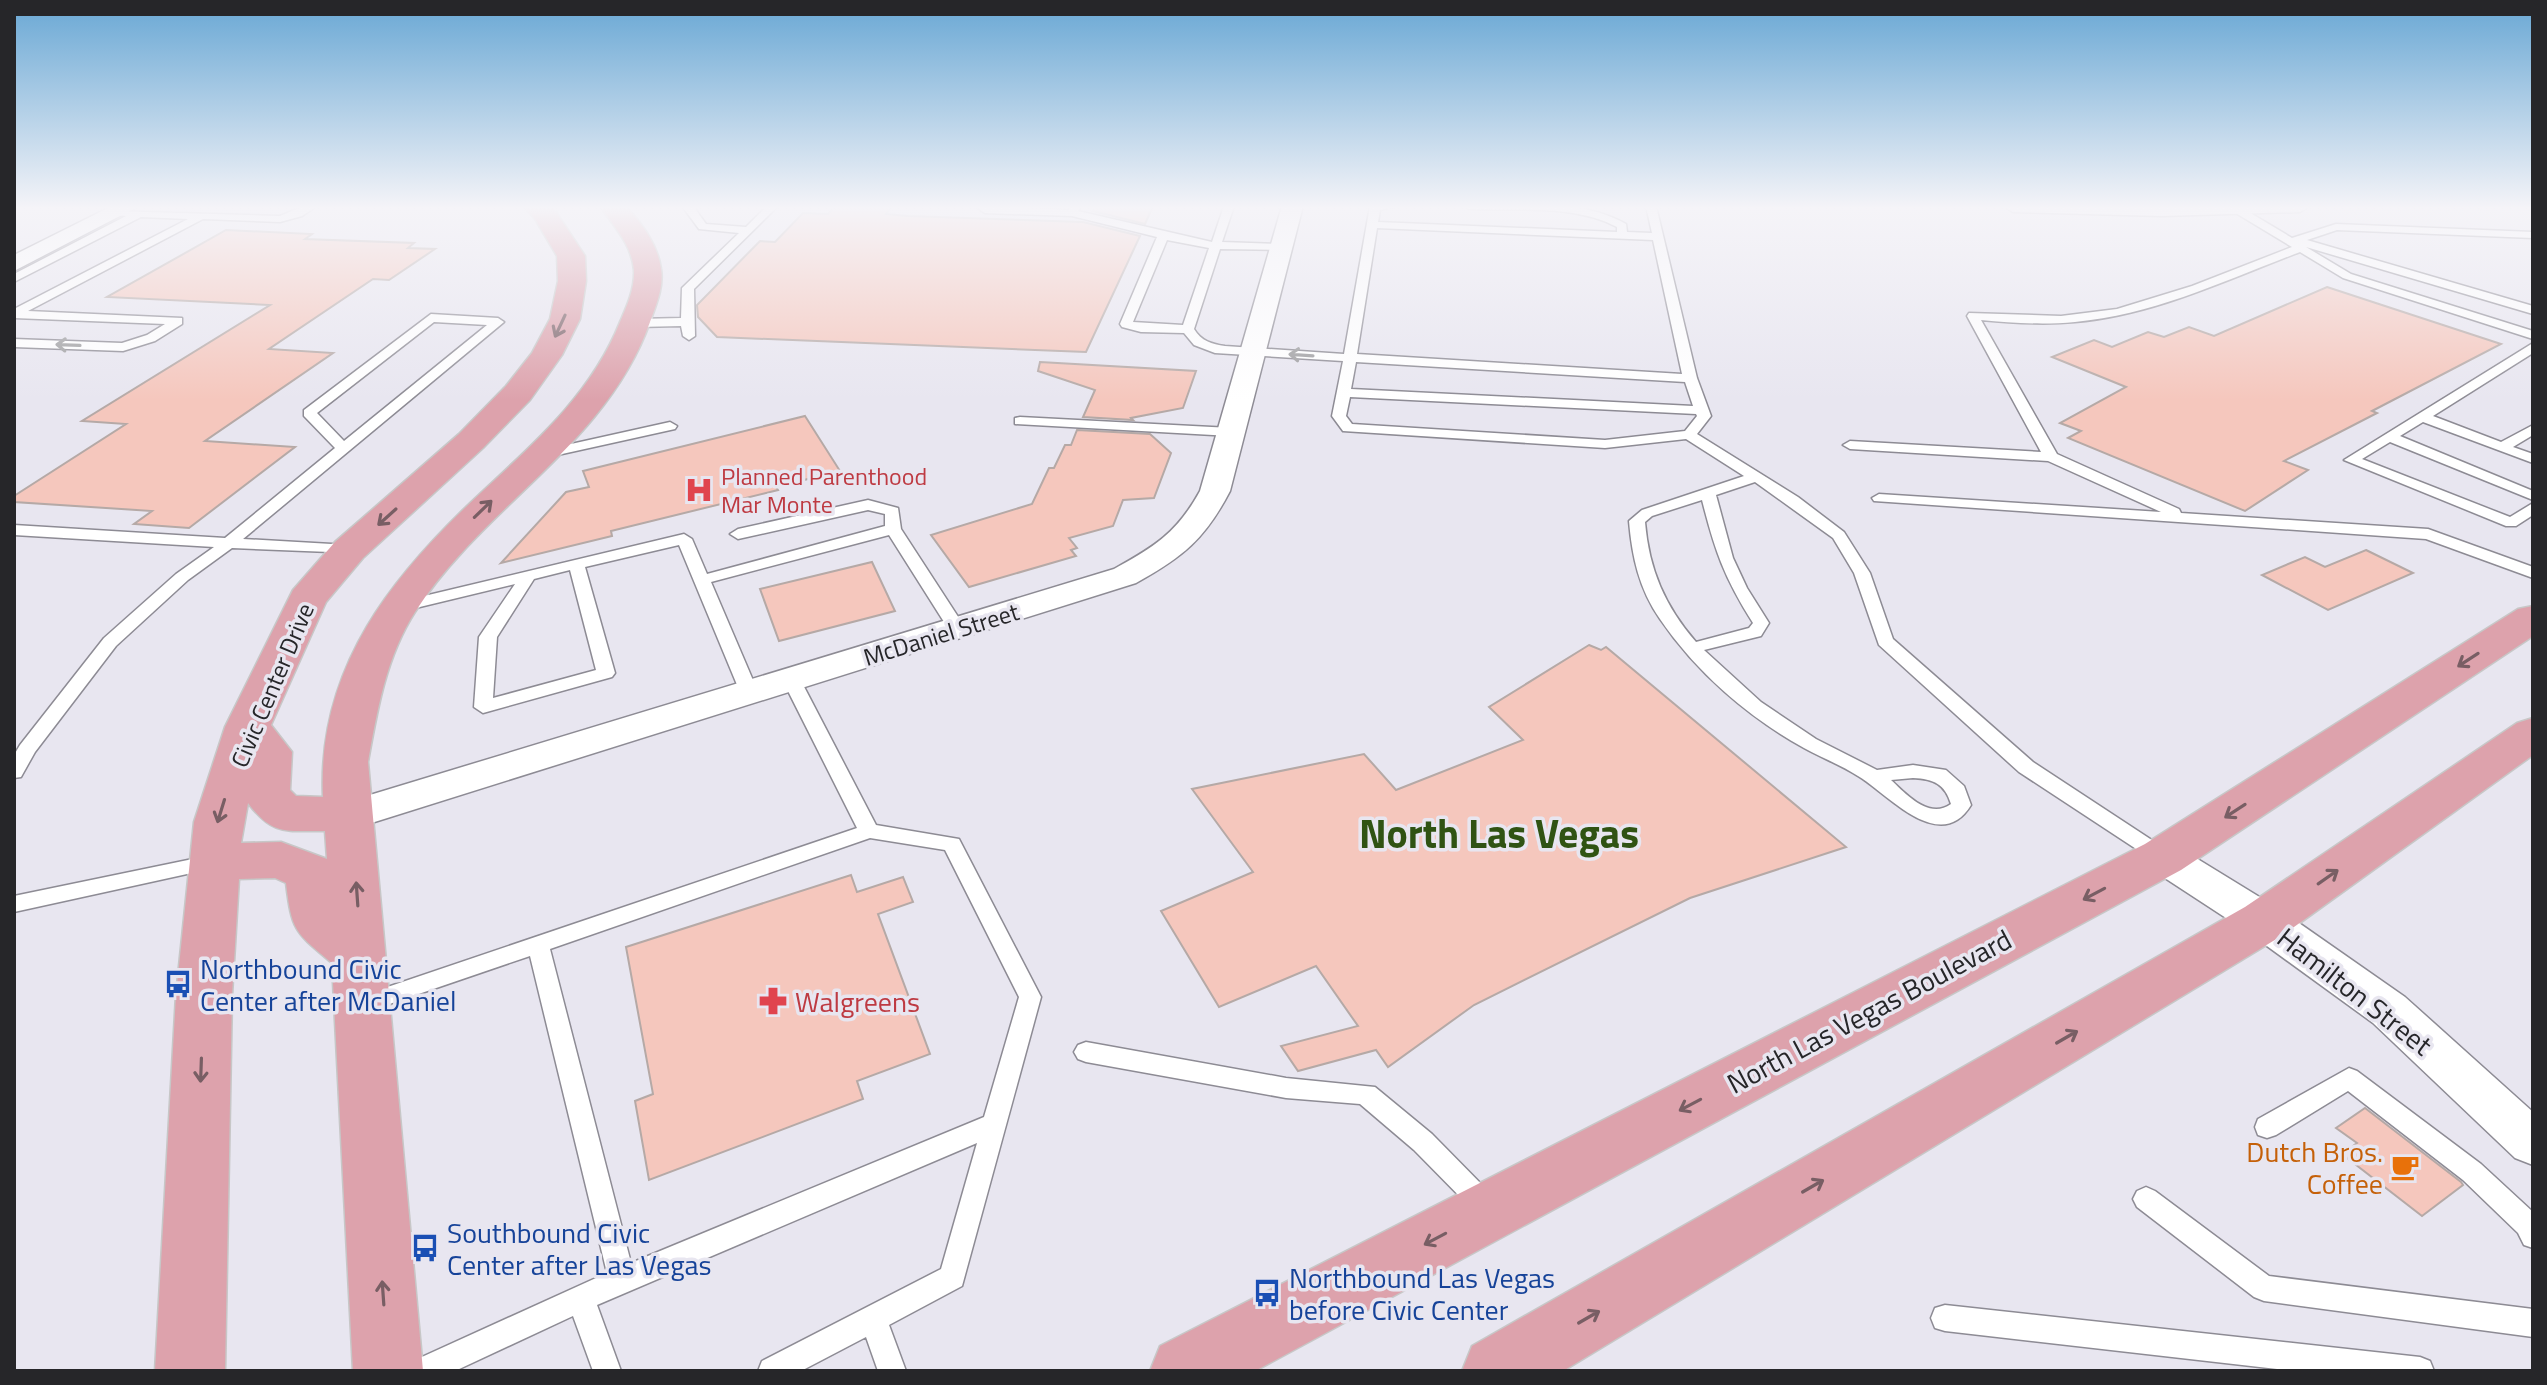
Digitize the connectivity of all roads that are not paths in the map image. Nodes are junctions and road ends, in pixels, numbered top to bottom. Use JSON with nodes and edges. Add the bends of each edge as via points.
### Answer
{"nodes":[{"id":1,"x":97,"y":271,"type":"edge"},
{"id":2,"x":572,"y":271,"type":"edge"},
{"id":3,"x":646,"y":271,"type":"edge"},
{"id":4,"x":706,"y":271,"type":"edge"},
{"id":5,"x":1148,"y":271,"type":"edge"},
{"id":6,"x":1207,"y":271,"type":"edge"},
{"id":7,"x":1275,"y":271,"type":"edge"},
{"id":8,"x":1364,"y":271,"type":"edge"},
{"id":9,"x":1666,"y":271,"type":"edge"},
{"id":10,"x":2232,"y":271,"type":"edge"},
{"id":11,"x":2339,"y":271,"type":"edge"},
{"id":12,"x":2393,"y":271,"type":"edge"},
{"id":13,"x":2533,"y":310,"type":"edge"},
{"id":14,"x":14,"y":314,"type":"edge"},
{"id":15,"x":687,"y":322,"type":"junction"},
{"id":16,"x":637,"y":323,"type":"junction"},
{"id":17,"x":1188,"y":329,"type":"junction"},
{"id":18,"x":2533,"y":335,"type":"edge"},
{"id":19,"x":689,"y":336,"type":"dead end"},
{"id":20,"x":14,"y":343,"type":"edge"},
{"id":21,"x":2533,"y":347,"type":"edge"},
{"id":22,"x":1253,"y":352,"type":"junction"},
{"id":23,"x":1349,"y":358,"type":"junction"},
{"id":24,"x":1690,"y":378,"type":"junction"},
{"id":25,"x":1344,"y":393,"type":"junction"},
{"id":26,"x":1702,"y":410,"type":"junction"},
{"id":27,"x":2422,"y":417,"type":"junction"},
{"id":28,"x":1020,"y":421,"type":"dead end"},
{"id":29,"x":670,"y":426,"type":"dead end"},
{"id":30,"x":2533,"y":429,"type":"edge"},
{"id":31,"x":1231,"y":432,"type":"junction"},
{"id":32,"x":1689,"y":435,"type":"junction"},
{"id":33,"x":2389,"y":437,"type":"junction"},
{"id":34,"x":1850,"y":445,"type":"dead end"},
{"id":35,"x":2502,"y":447,"type":"junction"},
{"id":36,"x":344,"y":449,"type":"junction"},
{"id":37,"x":539,"y":455,"type":"junction"},
{"id":38,"x":2051,"y":457,"type":"junction"},
{"id":39,"x":2533,"y":459,"type":"edge"},
{"id":40,"x":1756,"y":477,"type":"junction"},
{"id":41,"x":1708,"y":493,"type":"junction"},
{"id":42,"x":2533,"y":496,"type":"edge"},
{"id":43,"x":1879,"y":498,"type":"dead end"},
{"id":44,"x":2533,"y":508,"type":"edge"},
{"id":45,"x":2188,"y":518,"type":"junction"},
{"id":46,"x":893,"y":529,"type":"junction"},
{"id":47,"x":14,"y":530,"type":"edge"},
{"id":48,"x":738,"y":534,"type":"dead end"},
{"id":49,"x":229,"y":543,"type":"junction"},
{"id":50,"x":349,"y":550,"type":"junction"},
{"id":51,"x":576,"y":564,"type":"junction"},
{"id":52,"x":2533,"y":573,"type":"edge"},
{"id":53,"x":528,"y":576,"type":"junction"},
{"id":54,"x":701,"y":580,"type":"junction"},
{"id":55,"x":397,"y":608,"type":"junction"},
{"id":56,"x":2533,"y":618,"type":"edge"},
{"id":57,"x":957,"y":629,"type":"junction"},
{"id":58,"x":1692,"y":648,"type":"junction"},
{"id":59,"x":791,"y":679,"type":"junction"},
{"id":60,"x":749,"y":692,"type":"junction"},
{"id":61,"x":248,"y":727,"type":"junction"},
{"id":62,"x":2533,"y":733,"type":"edge"},
{"id":63,"x":14,"y":772,"type":"edge"},
{"id":64,"x":1874,"y":777,"type":"dead end"},
{"id":65,"x":351,"y":815,"type":"junction"},
{"id":66,"x":869,"y":831,"type":"junction"},
{"id":67,"x":2163,"y":857,"type":"junction"},
{"id":68,"x":214,"y":862,"type":"junction"},
{"id":69,"x":14,"y":904,"type":"edge"},
{"id":70,"x":2264,"y":921,"type":"junction"},
{"id":71,"x":538,"y":945,"type":"junction"},
{"id":72,"x":362,"y":980,"type":"junction"},
{"id":73,"x":1086,"y":1052,"type":"dead end"},
{"id":74,"x":992,"y":1125,"type":"junction"},
{"id":75,"x":2267,"y":1127,"type":"dead end"},
{"id":76,"x":2533,"y":1143,"type":"edge"},
{"id":77,"x":2146,"y":1199,"type":"dead end"},
{"id":78,"x":1489,"y":1210,"type":"junction"},
{"id":79,"x":2533,"y":1236,"type":"edge"},
{"id":80,"x":622,"y":1280,"type":"junction"},
{"id":81,"x":581,"y":1299,"type":"junction"},
{"id":82,"x":1945,"y":1318,"type":"dead end"},
{"id":83,"x":873,"y":1319,"type":"junction"},
{"id":84,"x":2533,"y":1323,"type":"edge"},
{"id":85,"x":190,"y":1371,"type":"edge"},
{"id":86,"x":388,"y":1371,"type":"edge"},
{"id":87,"x":423,"y":1371,"type":"edge"},
{"id":88,"x":607,"y":1371,"type":"edge"},
{"id":89,"x":772,"y":1371,"type":"edge"},
{"id":90,"x":892,"y":1371,"type":"edge"},
{"id":91,"x":1185,"y":1371,"type":"edge"},
{"id":92,"x":1497,"y":1371,"type":"edge"},
{"id":93,"x":2420,"y":1371,"type":"edge"}],
"edges":[{"from":1,"to":14,"type":"lane"},
{"from":2,"to":50,"type":"main road","name":"Civic Center Drive","one_way":true,"via":[[565,319],[518,393]]},
{"from":3,"to":16,"type":"main road"},
{"from":4,"to":15,"type":"lane","via":[[688,288]]},
{"from":5,"to":17,"type":"lane","via":[[1126,324]]},
{"from":6,"to":17,"type":"lane"},
{"from":7,"to":22,"type":"street","name":"McDaniel Street"},
{"from":8,"to":23,"type":"lane"},
{"from":9,"to":24,"type":"lane"},
{"from":10,"to":38,"type":"lane","via":[[2144,306],[2090,318],[2028,321],[1973,316]]},
{"from":11,"to":18,"type":"lane"},
{"from":12,"to":13,"type":"lane"},
{"from":14,"to":20,"type":"lane","one_way":true,"via":[[178,321],[123,347]]},
{"from":15,"to":16,"type":"lane"},
{"from":15,"to":19,"type":"lane"},
{"from":16,"to":37,"type":"main road","via":[[615,370]]},
{"from":17,"to":22,"type":"lane","via":[[1201,346]]},
{"from":21,"to":27,"type":"lane"},
{"from":23,"to":22,"type":"lane","one_way":true},
{"from":22,"to":31,"type":"street","name":"McDaniel Street"},
{"from":23,"to":24,"type":"lane"},
{"from":23,"to":25,"type":"lane"},
{"from":24,"to":26,"type":"lane"},
{"from":25,"to":26,"type":"lane"},
{"from":25,"to":32,"type":"lane","via":[[1339,416],[1348,428],[1605,444]]},
{"from":26,"to":32,"type":"lane","via":[[1704,416]]},
{"from":27,"to":33,"type":"lane"},
{"from":27,"to":35,"type":"lane"},
{"from":28,"to":31,"type":"lane"},
{"from":29,"to":37,"type":"lane"},
{"from":30,"to":35,"type":"lane"},
{"from":31,"to":57,"type":"street","name":"McDaniel Street","via":[[1215,491],[1197,526],[1174,549],[1125,576]]},
{"from":32,"to":40,"type":"lane"},
{"from":33,"to":42,"type":"lane"},
{"from":33,"to":44,"type":"lane","via":[[2351,460],[2511,523]]},
{"from":34,"to":38,"type":"lane"},
{"from":35,"to":39,"type":"lane"},
{"from":36,"to":36,"type":"lane","via":[[463,351],[498,322],[431,318],[309,413]]},
{"from":36,"to":49,"type":"lane"},
{"from":55,"to":37,"type":"main road","one_way":true,"via":[[441,550]]},
{"from":38,"to":45,"type":"lane"},
{"from":40,"to":41,"type":"lane"},
{"from":40,"to":67,"type":"lane","via":[[1839,535],[1862,573],[1885,641],[2026,767]]},
{"from":41,"to":58,"type":"lane","via":[[1725,558],[1761,623],[1755,632]]},
{"from":41,"to":58,"type":"lane","via":[[1637,521],[1645,576]]},
{"from":43,"to":45,"type":"lane"},
{"from":45,"to":52,"type":"lane","via":[[2428,534]]},
{"from":46,"to":48,"type":"lane","via":[[893,511],[868,505]]},
{"from":46,"to":54,"type":"lane"},
{"from":46,"to":57,"type":"lane"},
{"from":47,"to":49,"type":"lane"},
{"from":49,"to":50,"type":"lane"},
{"from":49,"to":63,"type":"lane","via":[[110,642]]},
{"from":50,"to":61,"type":"main road","name":"Civic Center Drive","via":[[307,599]]},
{"from":51,"to":53,"type":"lane"},
{"from":51,"to":53,"type":"lane","via":[[606,673],[483,707],[488,637]]},
{"from":51,"to":54,"type":"lane","via":[[684,539]]},
{"from":53,"to":55,"type":"lane"},
{"from":54,"to":60,"type":"lane"},
{"from":55,"to":65,"type":"main road","via":[[372,654],[355,707],[345,762]]},
{"from":56,"to":67,"type":"main road","name":"North Las Vegas Boulevard","one_way":true},
{"from":57,"to":59,"type":"street","name":"McDaniel Street"},
{"from":58,"to":64,"type":"lane","via":[[1773,720]]},
{"from":59,"to":60,"type":"street","name":"McDaniel Street"},
{"from":59,"to":66,"type":"lane"},
{"from":60,"to":65,"type":"street","name":"McDaniel Street"},
{"from":61,"to":65,"type":"main road","via":[[269,752],[266,793],[283,813]]},
{"from":61,"to":68,"type":"main road","name":"Civic Center Drive","one_way":true,"via":[[218,822]]},
{"from":70,"to":62,"type":"main road","one_way":true},
{"from":72,"to":65,"type":"main road","one_way":true},
{"from":66,"to":71,"type":"lane"},
{"from":66,"to":74,"type":"lane","via":[[952,844],[1030,997]]},
{"from":67,"to":70,"type":"street","name":"Hamilton Street"},
{"from":67,"to":78,"type":"main road","name":"North Las Vegas Boulevard","one_way":true},
{"from":68,"to":69,"type":"lane"},
{"from":68,"to":72,"type":"main road","via":[[281,860],[310,873],[317,921]]},
{"from":68,"to":85,"type":"main road","name":"Civic Center Drive","one_way":true},
{"from":70,"to":76,"type":"street","name":"Hamilton Street","via":[[2389,1010]]},
{"from":92,"to":70,"type":"main road","one_way":true},
{"from":71,"to":72,"type":"lane"},
{"from":71,"to":80,"type":"lane"},
{"from":86,"to":72,"type":"main road","one_way":true},
{"from":73,"to":78,"type":"lane","via":[[1286,1088],[1366,1094],[1423,1142]]},
{"from":74,"to":80,"type":"lane"},
{"from":74,"to":83,"type":"lane","via":[[952,1277]]},
{"from":75,"to":79,"type":"lane","via":[[2349,1078],[2472,1172]]},
{"from":77,"to":84,"type":"lane","via":[[2264,1288]]},
{"from":78,"to":91,"type":"main road","name":"North Las Vegas Boulevard","one_way":true},
{"from":80,"to":81,"type":"lane"},
{"from":81,"to":87,"type":"lane"},
{"from":81,"to":88,"type":"lane"},
{"from":82,"to":93,"type":"lane"},
{"from":83,"to":89,"type":"lane"},
{"from":83,"to":90,"type":"lane"}]}
